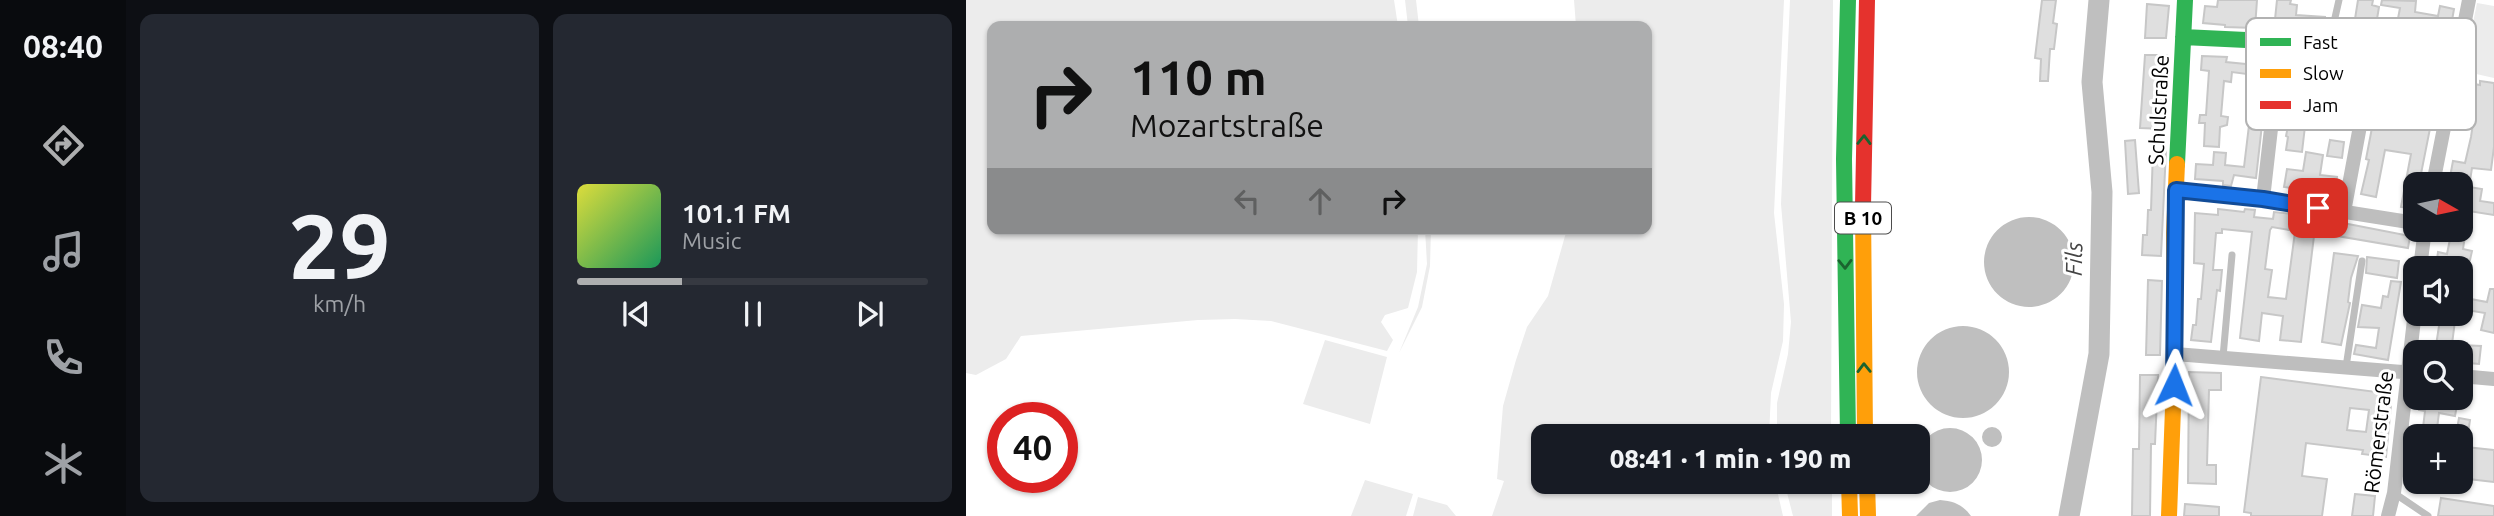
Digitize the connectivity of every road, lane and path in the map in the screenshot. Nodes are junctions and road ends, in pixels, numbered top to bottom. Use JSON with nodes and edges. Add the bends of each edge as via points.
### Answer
{"nodes":[{"id":1,"x":1848,"y":0,"type":"edge"},
{"id":2,"x":1867,"y":0,"type":"edge"},
{"id":3,"x":2185,"y":0,"type":"edge"},
{"id":4,"x":2339,"y":0,"type":"edge"},
{"id":5,"x":2469,"y":0,"type":"edge"},
{"id":6,"x":2335,"y":18,"type":"edge"},
{"id":7,"x":2465,"y":18,"type":"edge"},
{"id":8,"x":2183,"y":37,"type":"junction"},
{"id":9,"x":2246,"y":40,"type":"edge"},
{"id":10,"x":2271,"y":130,"type":"edge"},
{"id":11,"x":2359,"y":130,"type":"edge"},
{"id":12,"x":2443,"y":130,"type":"edge"},
{"id":13,"x":2435,"y":172,"type":"edge"},
{"id":14,"x":2176,"y":190,"type":"junction"},
{"id":15,"x":2263,"y":199,"type":"junction"},
{"id":16,"x":2344,"y":212,"type":"junction"},
{"id":17,"x":2403,"y":221,"type":"edge"},
{"id":18,"x":2232,"y":255,"type":"dead end"},
{"id":19,"x":2362,"y":261,"type":"dead end"},
{"id":20,"x":2175,"y":354,"type":"junction"},
{"id":21,"x":2223,"y":357,"type":"junction"},
{"id":22,"x":2346,"y":367,"type":"junction"},
{"id":23,"x":2403,"y":372,"type":"edge"},
{"id":24,"x":2473,"y":377,"type":"edge"},
{"id":25,"x":2494,"y":379,"type":"edge"},
{"id":26,"x":2406,"y":410,"type":"edge"},
{"id":27,"x":1848,"y":424,"type":"edge"},
{"id":28,"x":1865,"y":424,"type":"edge"},
{"id":29,"x":2394,"y":493,"type":"junction"},
{"id":30,"x":1849,"y":494,"type":"edge"},
{"id":31,"x":1867,"y":494,"type":"edge"},
{"id":32,"x":1850,"y":516,"type":"edge"},
{"id":33,"x":1868,"y":516,"type":"edge"},
{"id":34,"x":2169,"y":516,"type":"edge"},
{"id":35,"x":2388,"y":516,"type":"edge"},
{"id":36,"x":2428,"y":516,"type":"edge"}],
"edges":[{"from":1,"to":27,"type":"main road","number":"B 10","one_way":true,"via":[[1844,173]]},
{"from":28,"to":2,"type":"main road","number":"B 10","one_way":true},
{"from":3,"to":8,"type":"main road","name":"Schulstraße"},
{"from":4,"to":6,"type":"lane"},
{"from":5,"to":7,"type":"street"},
{"from":8,"to":9,"type":"main road"},
{"from":8,"to":14,"type":"main road","name":"Schulstraße"},
{"from":10,"to":15,"type":"street"},
{"from":11,"to":16,"type":"street"},
{"from":12,"to":13,"type":"street"},
{"from":14,"to":15,"type":"street"},
{"from":14,"to":20,"type":"main road","name":"Schulstraße"},
{"from":15,"to":16,"type":"street"},
{"from":16,"to":17,"type":"street"},
{"from":18,"to":21,"type":"lane"},
{"from":19,"to":22,"type":"lane"},
{"from":20,"to":21,"type":"street"},
{"from":20,"to":34,"type":"main road","name":"Schulstraße"},
{"from":21,"to":22,"type":"street"},
{"from":22,"to":23,"type":"street"},
{"from":24,"to":25,"type":"street"},
{"from":26,"to":29,"type":"street","name":"Römerstraße"},
{"from":29,"to":35,"type":"street","name":"Römerstraße"},
{"from":29,"to":36,"type":"lane"},
{"from":30,"to":32,"type":"main road"},
{"from":31,"to":33,"type":"main road"}]}
